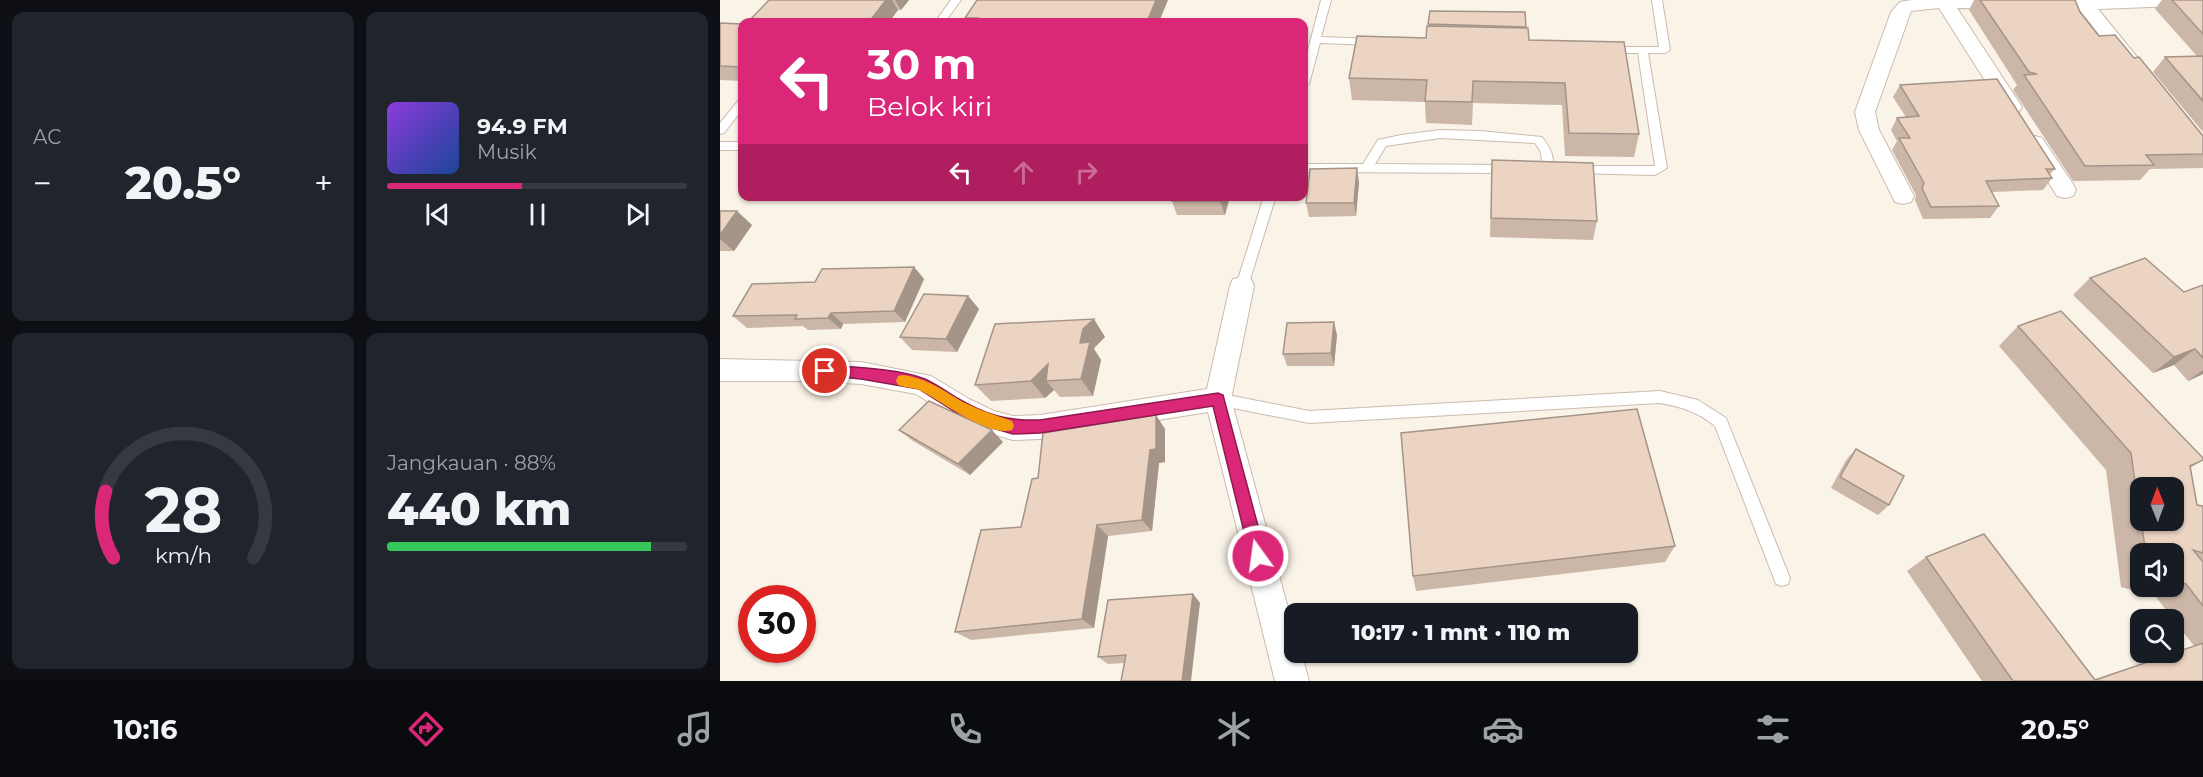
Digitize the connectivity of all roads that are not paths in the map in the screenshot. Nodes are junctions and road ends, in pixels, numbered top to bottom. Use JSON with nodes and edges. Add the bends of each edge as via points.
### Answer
{"nodes":[{"id":1,"x":956,"y":0,"type":"edge"},
{"id":2,"x":1326,"y":0,"type":"edge"},
{"id":3,"x":1657,"y":0,"type":"edge"},
{"id":4,"x":2203,"y":0,"type":"edge"},
{"id":5,"x":1944,"y":2,"type":"junction"},
{"id":6,"x":2084,"y":4,"type":"junction"},
{"id":7,"x":943,"y":18,"type":"edge"},
{"id":8,"x":1316,"y":40,"type":"junction"},
{"id":9,"x":1386,"y":42,"type":"edge"},
{"id":10,"x":1596,"y":50,"type":"edge"},
{"id":11,"x":1643,"y":51,"type":"junction"},
{"id":12,"x":1308,"y":69,"type":"edge"},
{"id":13,"x":2144,"y":77,"type":"edge"},
{"id":14,"x":738,"y":108,"type":"edge"},
{"id":15,"x":720,"y":130,"type":"edge"},
{"id":16,"x":720,"y":146,"type":"edge"},
{"id":17,"x":738,"y":146,"type":"edge"},
{"id":18,"x":1308,"y":168,"type":"edge"},
{"id":19,"x":1366,"y":169,"type":"junction"},
{"id":20,"x":1536,"y":170,"type":"junction"},
{"id":21,"x":2065,"y":190,"type":"dead end"},
{"id":22,"x":1903,"y":195,"type":"dead end"},
{"id":23,"x":1268,"y":201,"type":"edge"},
{"id":24,"x":1242,"y":286,"type":"joint"},
{"id":25,"x":720,"y":370,"type":"edge"},
{"id":26,"x":1218,"y":399,"type":"junction"},
{"id":27,"x":1782,"y":578,"type":"dead end"},
{"id":28,"x":1292,"y":681,"type":"edge"}],
"edges":[{"from":1,"to":7,"type":"lane"},
{"from":2,"to":8,"type":"lane"},
{"from":3,"to":11,"type":"lane","via":[[1665,50]]},
{"from":4,"to":6,"type":"street"},
{"from":5,"to":6,"type":"street"},
{"from":5,"to":21,"type":"street"},
{"from":5,"to":22,"type":"street","via":[[1906,6],[1900,12],[1865,112],[1869,130]]},
{"from":6,"to":13,"type":"street"},
{"from":8,"to":9,"type":"lane"},
{"from":8,"to":12,"type":"lane"},
{"from":10,"to":11,"type":"lane"},
{"from":11,"to":20,"type":"lane","via":[[1660,170]]},
{"from":14,"to":15,"type":"lane"},
{"from":16,"to":17,"type":"lane"},
{"from":18,"to":19,"type":"lane"},
{"from":19,"to":20,"type":"lane"},
{"from":19,"to":20,"type":"lane","via":[[1382,143],[1407,136],[1493,135],[1538,140],[1547,151]]},
{"from":23,"to":24,"type":"lane"},
{"from":24,"to":26,"type":"street"},
{"from":25,"to":26,"type":"street","via":[[861,373],[922,384],[959,407],[1013,428]]},
{"from":26,"to":27,"type":"lane","via":[[1309,417],[1660,397],[1688,402],[1707,409],[1721,422]]},
{"from":26,"to":28,"type":"street"}]}
